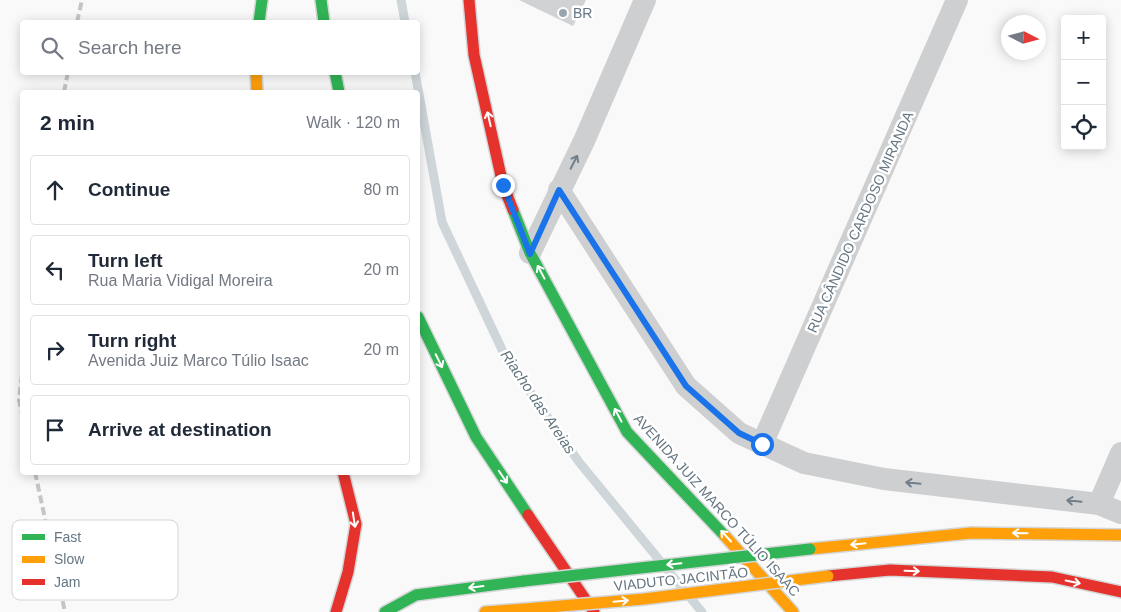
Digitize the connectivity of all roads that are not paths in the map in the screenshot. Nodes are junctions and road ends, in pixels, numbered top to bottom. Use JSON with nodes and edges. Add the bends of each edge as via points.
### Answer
{"nodes":[{"id":1,"x":262,"y":0,"type":"edge"},
{"id":2,"x":321,"y":0,"type":"edge"},
{"id":3,"x":469,"y":0,"type":"edge"},
{"id":4,"x":645,"y":0,"type":"edge"},
{"id":5,"x":957,"y":0,"type":"edge"},
{"id":6,"x":259,"y":20,"type":"edge"},
{"id":7,"x":324,"y":20,"type":"edge"},
{"id":8,"x":256,"y":75,"type":"edge"},
{"id":9,"x":335,"y":75,"type":"edge"},
{"id":10,"x":258,"y":90,"type":"edge"},
{"id":11,"x":338,"y":90,"type":"edge"},
{"id":12,"x":559,"y":190,"type":"junction"},
{"id":13,"x":530,"y":254,"type":"junction"},
{"id":14,"x":420,"y":321,"type":"edge"},
{"id":15,"x":762,"y":444,"type":"junction"},
{"id":16,"x":1121,"y":453,"type":"edge"},
{"id":17,"x":344,"y":475,"type":"edge"},
{"id":18,"x":1099,"y":504,"type":"junction"},
{"id":19,"x":1121,"y":513,"type":"edge"},
{"id":20,"x":1121,"y":535,"type":"edge"},
{"id":21,"x":1121,"y":592,"type":"edge"},
{"id":22,"x":336,"y":612,"type":"edge"},
{"id":23,"x":385,"y":612,"type":"edge"},
{"id":24,"x":486,"y":612,"type":"edge"},
{"id":25,"x":594,"y":612,"type":"edge"},
{"id":26,"x":793,"y":612,"type":"edge"}],
"edges":[{"from":1,"to":6,"type":"main road"},
{"from":2,"to":7,"type":"main road"},
{"from":13,"to":3,"type":"main road","name":"AVENIDA JUIZ MARCO TÚLIO ISAAC","one_way":true,"via":[[503,185],[474,55]]},
{"from":12,"to":4,"type":"street","one_way":true,"via":[[584,141]]},
{"from":5,"to":15,"type":"street","name":"RUA CÂNDIDO CARDOSO MIRANDA"},
{"from":8,"to":10,"type":"main road"},
{"from":9,"to":11,"type":"main road"},
{"from":12,"to":13,"type":"street"},
{"from":12,"to":15,"type":"street","via":[[686,386],[739,433]]},
{"from":26,"to":13,"type":"main road","name":"AVENIDA JUIZ MARCO TÚLIO ISAAC","one_way":true,"via":[[627,432]]},
{"from":14,"to":25,"type":"main road","one_way":true,"via":[[476,437]]},
{"from":18,"to":15,"type":"street","one_way":true,"via":[[884,479],[804,463]]},
{"from":16,"to":18,"type":"street"},
{"from":17,"to":22,"type":"main road","one_way":true,"via":[[356,524],[348,572]]},
{"from":18,"to":19,"type":"street"},
{"from":20,"to":23,"type":"main road","name":"VIADUTO JACINTÃO","one_way":true,"bridge":true,"via":[[971,532],[416,595]]},
{"from":24,"to":21,"type":"main road","name":"VIADUTO JACINTÃO","one_way":true,"bridge":true,"via":[[644,599],[890,570],[1052,577]]}]}
